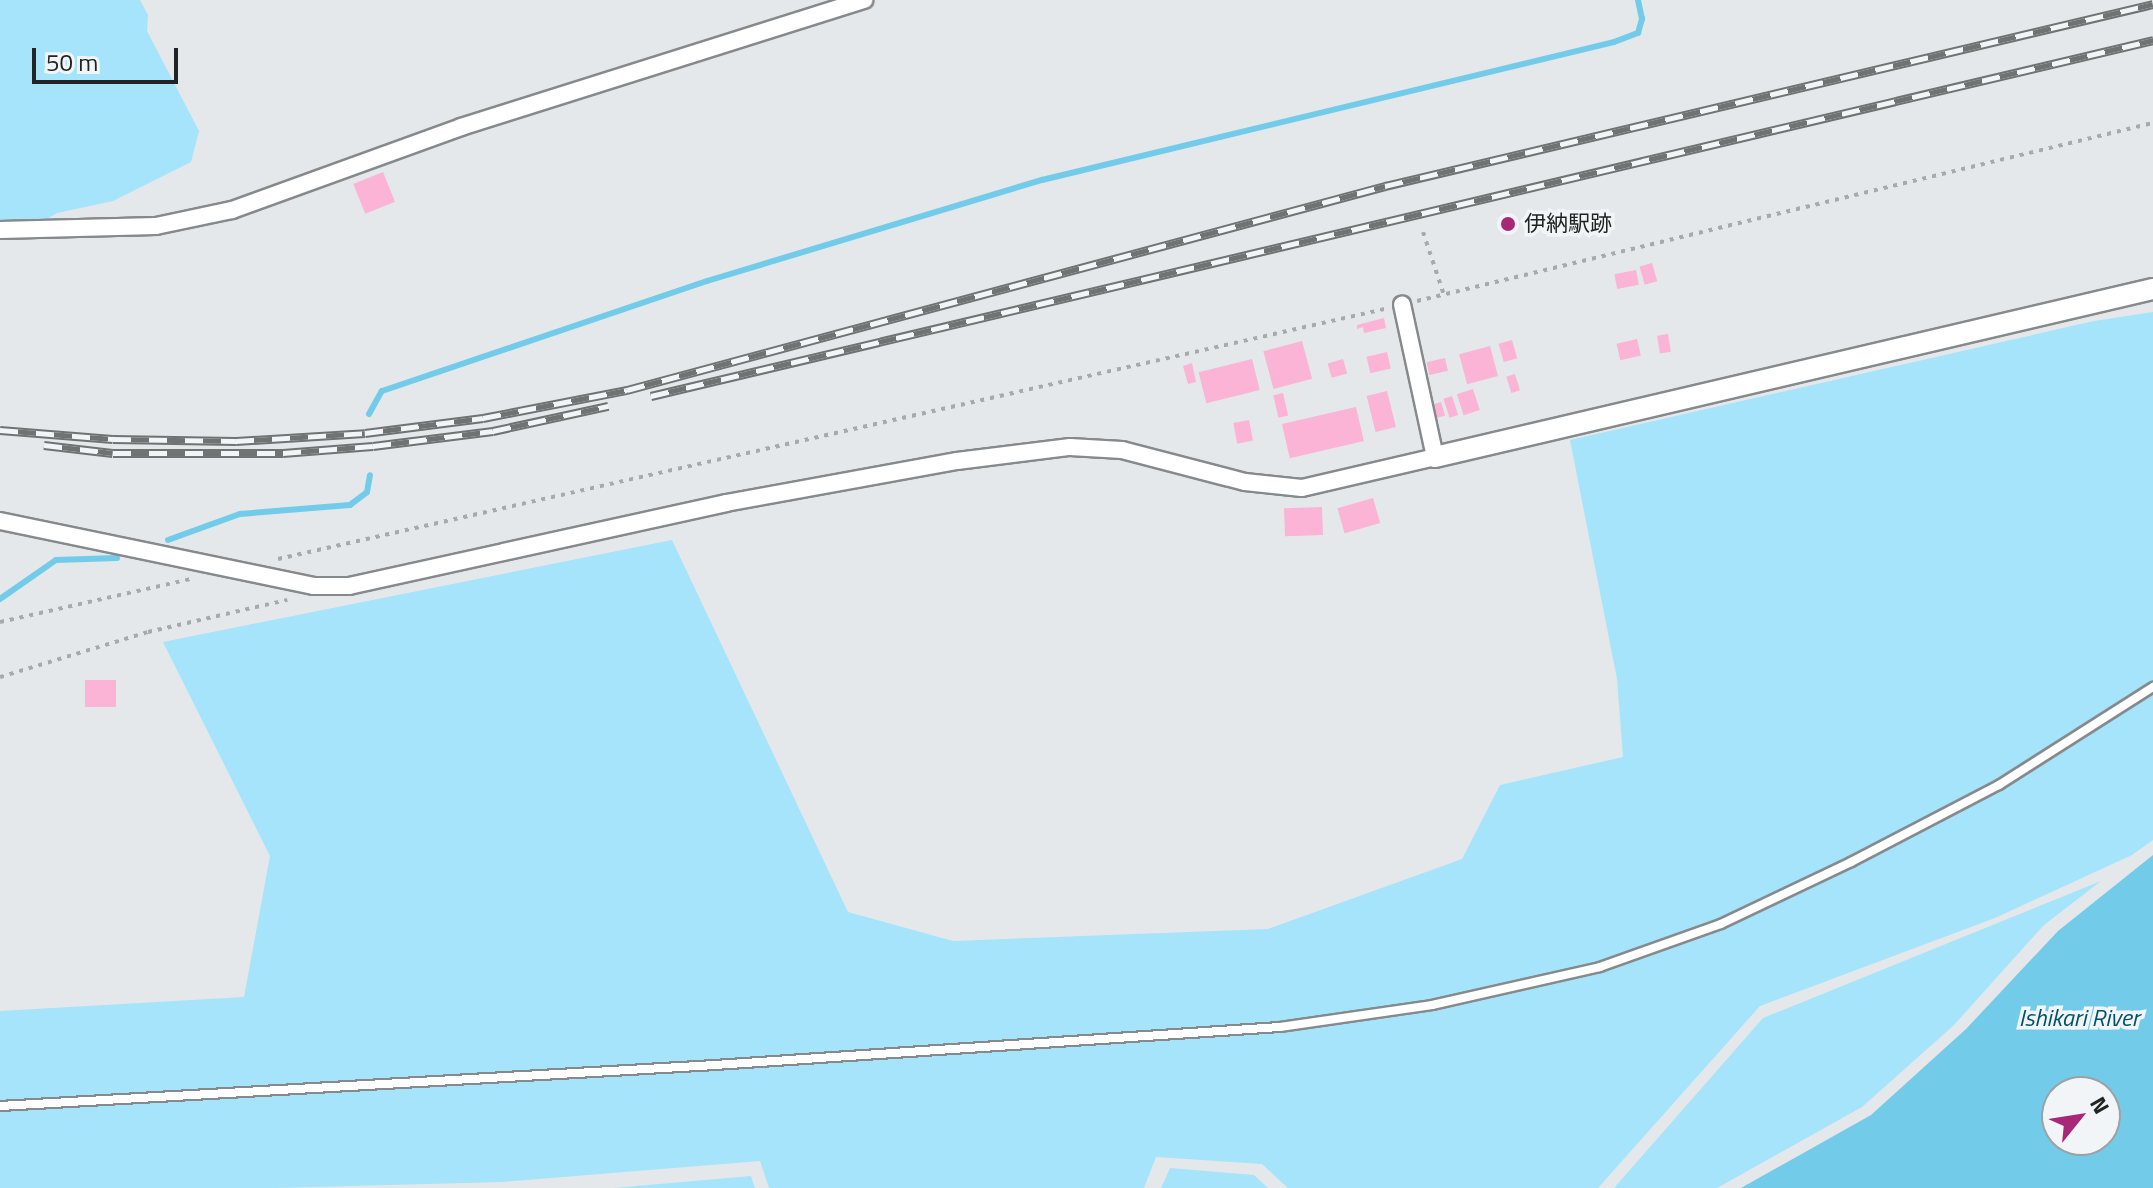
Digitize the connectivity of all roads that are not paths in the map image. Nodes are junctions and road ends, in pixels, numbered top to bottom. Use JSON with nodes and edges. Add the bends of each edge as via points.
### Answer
{"nodes":[{"id":1,"x":864,"y":0,"type":"edge"},
{"id":2,"x":0,"y":230,"type":"edge"},
{"id":3,"x":2153,"y":289,"type":"edge"},
{"id":4,"x":1402,"y":305,"type":"road end"},
{"id":5,"x":1435,"y":457,"type":"junction"},
{"id":6,"x":0,"y":521,"type":"edge"},
{"id":7,"x":2153,"y":687,"type":"edge"},
{"id":8,"x":0,"y":1106,"type":"edge"}],
"edges":[{"from":1,"to":2,"type":"street","via":[[461,127],[232,210],[156,226]]},
{"from":3,"to":5,"type":"street"},
{"from":4,"to":5,"type":"street"},
{"from":5,"to":6,"type":"street","via":[[1302,488],[1245,482],[1122,450],[1056,448],[818,486],[349,586],[314,586]]},
{"from":7,"to":8,"type":"lane","via":[[1999,785],[1721,924],[1600,967],[1432,1005],[1280,1027]]}]}
